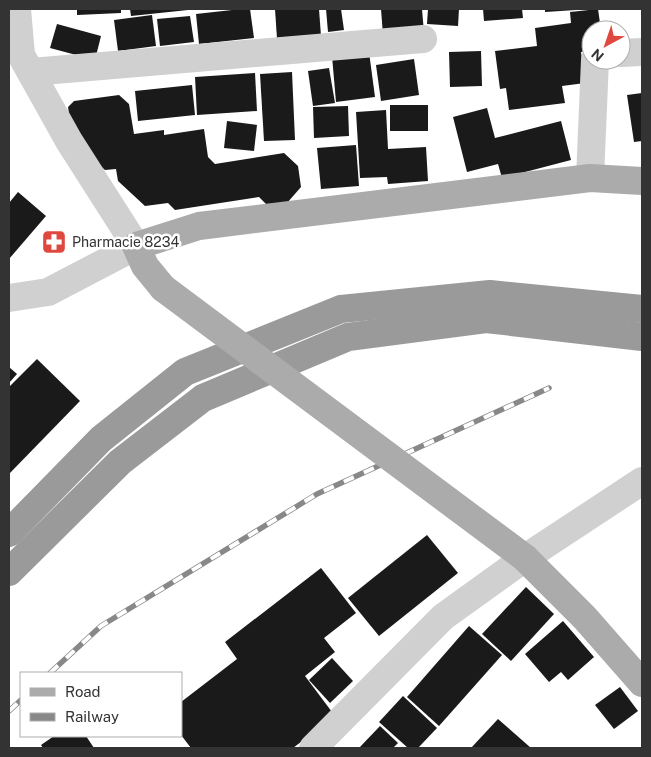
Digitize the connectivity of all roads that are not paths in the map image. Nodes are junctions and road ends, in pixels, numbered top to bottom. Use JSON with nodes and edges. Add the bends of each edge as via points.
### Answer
{"nodes":[{"id":1,"x":17,"y":9,"type":"edge"},
{"id":2,"x":423,"y":39,"type":"dead end"},
{"id":3,"x":595,"y":70,"type":"edge"},
{"id":4,"x":31,"y":72,"type":"junction"},
{"id":5,"x":590,"y":178,"type":"junction"},
{"id":6,"x":642,"y":181,"type":"edge"},
{"id":7,"x":136,"y":246,"type":"junction"},
{"id":8,"x":9,"y":298,"type":"edge"},
{"id":9,"x":642,"y":309,"type":"edge"},
{"id":10,"x":642,"y":337,"type":"edge"},
{"id":11,"x":642,"y":481,"type":"edge"},
{"id":12,"x":9,"y":533,"type":"edge"},
{"id":13,"x":525,"y":558,"type":"junction"},
{"id":14,"x":9,"y":572,"type":"edge"},
{"id":15,"x":642,"y":684,"type":"edge"},
{"id":16,"x":313,"y":748,"type":"edge"}],
"edges":[{"from":1,"to":4,"type":"street","via":[[21,55]]},
{"from":2,"to":4,"type":"street"},
{"from":3,"to":5,"type":"street"},
{"from":4,"to":7,"type":"street","via":[[69,141]]},
{"from":5,"to":6,"type":"main road"},
{"from":5,"to":7,"type":"main road","via":[[199,226]]},
{"from":7,"to":8,"type":"street","via":[[48,292]]},
{"from":7,"to":13,"type":"main road","bridge":true,"via":[[145,266],[163,288]]},
{"from":9,"to":12,"type":"highway","via":[[490,294],[341,309],[185,372],[101,440]]},
{"from":10,"to":14,"type":"highway","via":[[486,320],[348,336],[203,398],[120,462]]},
{"from":11,"to":13,"type":"street"},
{"from":13,"to":15,"type":"main road","via":[[585,618]]},
{"from":13,"to":16,"type":"street","via":[[443,617]]}]}
